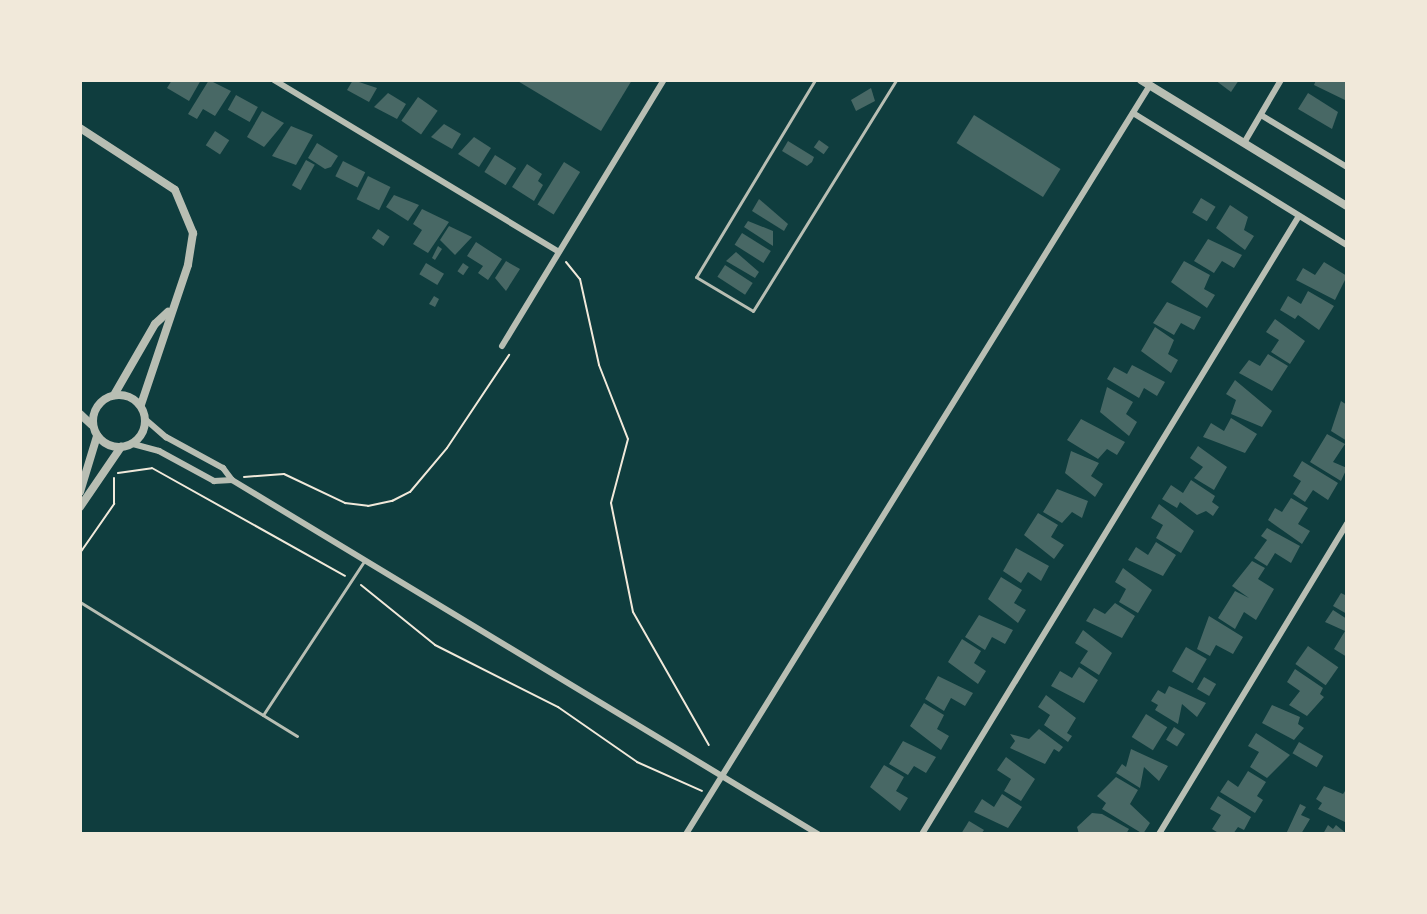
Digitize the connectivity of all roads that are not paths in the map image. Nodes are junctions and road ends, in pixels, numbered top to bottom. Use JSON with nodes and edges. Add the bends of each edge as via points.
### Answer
{"nodes":[{"id":1,"x":274,"y":80,"type":"edge"},
{"id":2,"x":664,"y":80,"type":"edge"},
{"id":3,"x":815,"y":80,"type":"edge"},
{"id":4,"x":896,"y":80,"type":"edge"},
{"id":5,"x":1281,"y":80,"type":"edge"},
{"id":6,"x":1146,"y":83,"type":"edge"},
{"id":7,"x":1133,"y":113,"type":"junction"},
{"id":8,"x":1261,"y":115,"type":"junction"},
{"id":9,"x":80,"y":128,"type":"edge"},
{"id":10,"x":1244,"y":143,"type":"junction"},
{"id":11,"x":1347,"y":167,"type":"edge"},
{"id":12,"x":1347,"y":206,"type":"edge"},
{"id":13,"x":1299,"y":216,"type":"junction"},
{"id":14,"x":1347,"y":245,"type":"edge"},
{"id":15,"x":558,"y":251,"type":"junction"},
{"id":16,"x":169,"y":311,"type":"junction"},
{"id":17,"x":502,"y":346,"type":"road end"},
{"id":18,"x":114,"y":395,"type":"junction"},
{"id":19,"x":141,"y":405,"type":"junction"},
{"id":20,"x":80,"y":414,"type":"edge"},
{"id":21,"x":145,"y":419,"type":"junction"},
{"id":22,"x":92,"y":425,"type":"junction"},
{"id":23,"x":97,"y":436,"type":"junction"},
{"id":24,"x":133,"y":444,"type":"junction"},
{"id":25,"x":121,"y":447,"type":"junction"},
{"id":26,"x":232,"y":480,"type":"junction"},
{"id":27,"x":80,"y":492,"type":"edge"},
{"id":28,"x":80,"y":507,"type":"edge"},
{"id":29,"x":1347,"y":523,"type":"edge"},
{"id":30,"x":364,"y":561,"type":"junction"},
{"id":31,"x":80,"y":602,"type":"edge"},
{"id":32,"x":263,"y":715,"type":"junction"},
{"id":33,"x":297,"y":736,"type":"dead end"},
{"id":34,"x":721,"y":774,"type":"junction"},
{"id":35,"x":686,"y":834,"type":"edge"},
{"id":36,"x":818,"y":834,"type":"edge"},
{"id":37,"x":922,"y":834,"type":"edge"},
{"id":38,"x":1159,"y":834,"type":"edge"}],
"edges":[{"from":1,"to":15,"type":"street"},
{"from":2,"to":15,"type":"street"},
{"from":3,"to":4,"type":"lane","via":[[696,277],[753,311]]},
{"from":5,"to":8,"type":"street"},
{"from":6,"to":7,"type":"street"},
{"from":6,"to":10,"type":"street"},
{"from":7,"to":13,"type":"street"},
{"from":7,"to":34,"type":"street"},
{"from":8,"to":10,"type":"street"},
{"from":8,"to":11,"type":"street"},
{"from":9,"to":16,"type":"street","via":[[151,171],[175,190],[188,213],[192,250]]},
{"from":10,"to":12,"type":"street"},
{"from":13,"to":14,"type":"street"},
{"from":13,"to":37,"type":"street"},
{"from":15,"to":17,"type":"street"},
{"from":16,"to":18,"type":"street","via":[[155,324]]},
{"from":16,"to":19,"type":"street","via":[[168,330]]},
{"from":18,"to":19,"type":"street","via":[[129,396]]},
{"from":18,"to":22,"type":"street","via":[[95,408]]},
{"from":19,"to":21,"type":"street"},
{"from":20,"to":22,"type":"street"},
{"from":21,"to":24,"type":"street"},
{"from":21,"to":26,"type":"street","via":[[166,437],[223,468]]},
{"from":22,"to":23,"type":"street"},
{"from":23,"to":25,"type":"street"},
{"from":23,"to":27,"type":"street"},
{"from":24,"to":25,"type":"street"},
{"from":24,"to":26,"type":"street","via":[[159,451],[214,481]]},
{"from":25,"to":28,"type":"street"},
{"from":26,"to":30,"type":"street"},
{"from":29,"to":38,"type":"street"},
{"from":30,"to":32,"type":"lane"},
{"from":30,"to":34,"type":"street"},
{"from":31,"to":32,"type":"lane"},
{"from":32,"to":33,"type":"lane"},
{"from":34,"to":35,"type":"street"},
{"from":34,"to":36,"type":"street"}]}
